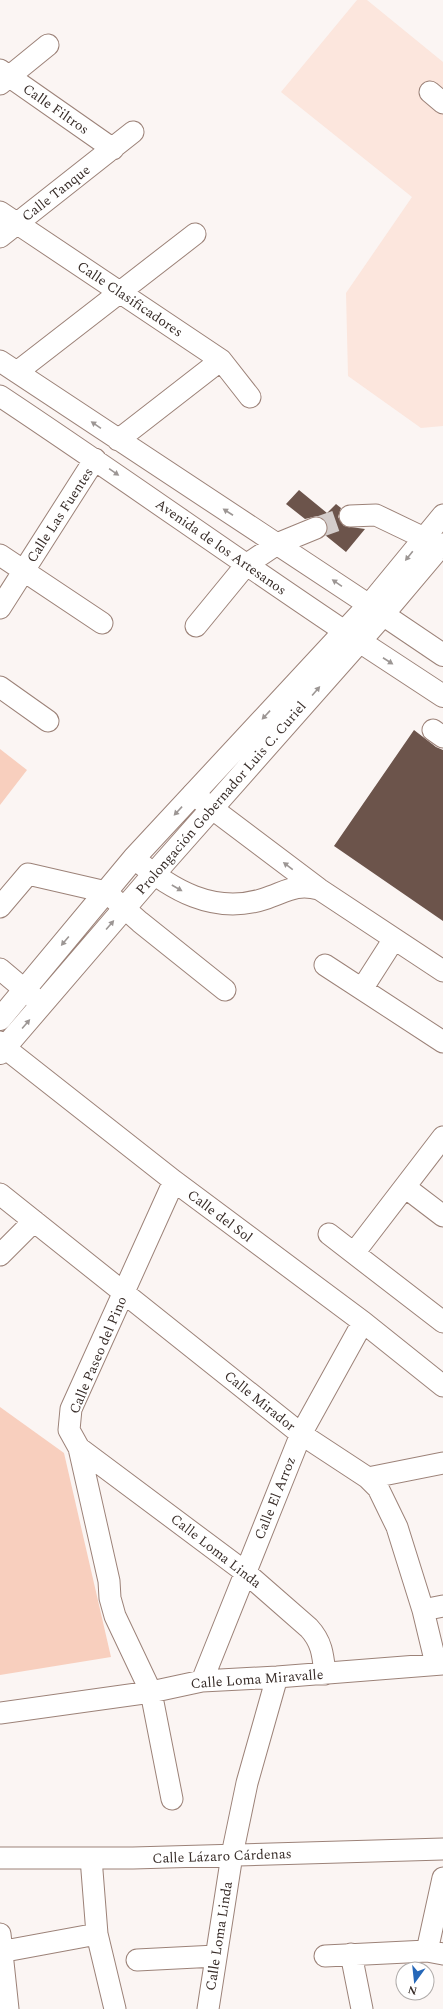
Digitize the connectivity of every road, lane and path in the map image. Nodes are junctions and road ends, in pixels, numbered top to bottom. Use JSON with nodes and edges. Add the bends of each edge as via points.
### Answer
{"nodes":[{"id":1,"x":48,"y":45,"type":"dead end"},
{"id":2,"x":3,"y":77,"type":"edge"},
{"id":3,"x":134,"y":132,"type":"dead end"},
{"id":4,"x":113,"y":149,"type":"junction"},
{"id":5,"x":0,"y":212,"type":"edge"},
{"id":6,"x":17,"y":223,"type":"junction"},
{"id":7,"x":195,"y":234,"type":"dead end"},
{"id":8,"x":0,"y":237,"type":"edge"},
{"id":9,"x":120,"y":292,"type":"junction"},
{"id":10,"x":221,"y":360,"type":"junction"},
{"id":11,"x":0,"y":361,"type":"edge"},
{"id":12,"x":17,"y":372,"type":"junction"},
{"id":13,"x":45,"y":391,"type":"junction"},
{"id":14,"x":0,"y":396,"type":"edge"},
{"id":15,"x":250,"y":398,"type":"dead end"},
{"id":16,"x":29,"y":415,"type":"junction"},
{"id":17,"x":118,"y":440,"type":"junction"},
{"id":18,"x":96,"y":459,"type":"junction"},
{"id":19,"x":443,"y":515,"type":"edge"},
{"id":20,"x":350,"y":516,"type":"tunnel mouth"},
{"id":21,"x":316,"y":528,"type":"tunnel mouth"},
{"id":22,"x":277,"y":544,"type":"junction"},
{"id":23,"x":435,"y":544,"type":"edge"},
{"id":24,"x":0,"y":555,"type":"edge"},
{"id":25,"x":246,"y":565,"type":"junction"},
{"id":26,"x":24,"y":571,"type":"junction"},
{"id":27,"x":0,"y":608,"type":"edge"},
{"id":28,"x":376,"y":610,"type":"junction"},
{"id":29,"x":102,"y":623,"type":"dead end"},
{"id":30,"x":196,"y":626,"type":"dead end"},
{"id":31,"x":352,"y":636,"type":"junction"},
{"id":32,"x":443,"y":655,"type":"edge"},
{"id":33,"x":0,"y":687,"type":"edge"},
{"id":34,"x":443,"y":696,"type":"edge"},
{"id":35,"x":48,"y":721,"type":"dead end"},
{"id":36,"x":193,"y":794,"type":"junction"},
{"id":37,"x":213,"y":809,"type":"junction"},
{"id":38,"x":134,"y":858,"type":"junction"},
{"id":39,"x":153,"y":875,"type":"junction"},
{"id":40,"x":319,"y":890,"type":"junction"},
{"id":41,"x":106,"y":892,"type":"junction"},
{"id":42,"x":0,"y":907,"type":"edge"},
{"id":43,"x":125,"y":908,"type":"junction"},
{"id":44,"x":394,"y":939,"type":"junction"},
{"id":45,"x":326,"y":965,"type":"dead end"},
{"id":46,"x":0,"y":969,"type":"edge"},
{"id":47,"x":443,"y":971,"type":"edge"},
{"id":48,"x":362,"y":989,"type":"junction"},
{"id":49,"x":24,"y":990,"type":"junction"},
{"id":50,"x":225,"y":990,"type":"dead end"},
{"id":51,"x":42,"y":1005,"type":"junction"},
{"id":52,"x":0,"y":1020,"type":"edge"},
{"id":53,"x":443,"y":1042,"type":"edge"},
{"id":54,"x":2,"y":1048,"type":"edge"},
{"id":55,"x":443,"y":1137,"type":"edge"},
{"id":56,"x":174,"y":1181,"type":"junction"},
{"id":57,"x":405,"y":1187,"type":"junction"},
{"id":58,"x":0,"y":1194,"type":"edge"},
{"id":59,"x":443,"y":1216,"type":"edge"},
{"id":60,"x":34,"y":1221,"type":"junction"},
{"id":61,"x":329,"y":1234,"type":"dead end"},
{"id":62,"x":354,"y":1253,"type":"junction"},
{"id":63,"x":0,"y":1255,"type":"edge"},
{"id":64,"x":124,"y":1291,"type":"junction"},
{"id":65,"x":363,"y":1322,"type":"junction"},
{"id":66,"x":443,"y":1322,"type":"edge"},
{"id":67,"x":443,"y":1386,"type":"edge"},
{"id":68,"x":302,"y":1434,"type":"junction"},
{"id":69,"x":80,"y":1448,"type":"junction"},
{"id":70,"x":443,"y":1463,"type":"edge"},
{"id":71,"x":368,"y":1478,"type":"junction"},
{"id":72,"x":245,"y":1572,"type":"junction"},
{"id":73,"x":433,"y":1608,"type":"edge"},
{"id":74,"x":439,"y":1664,"type":"edge"},
{"id":75,"x":324,"y":1674,"type":"junction"},
{"id":76,"x":277,"y":1677,"type":"junction"},
{"id":77,"x":202,"y":1681,"type":"junction"},
{"id":78,"x":151,"y":1692,"type":"junction"},
{"id":79,"x":0,"y":1713,"type":"edge"},
{"id":80,"x":172,"y":1800,"type":"dead end"},
{"id":81,"x":443,"y":1849,"type":"edge"},
{"id":82,"x":232,"y":1856,"type":"junction"},
{"id":83,"x":0,"y":1858,"type":"edge"},
{"id":84,"x":91,"y":1858,"type":"junction"},
{"id":85,"x":443,"y":1878,"type":"edge"},
{"id":86,"x":97,"y":1934,"type":"junction"},
{"id":87,"x":0,"y":1946,"type":"edge"},
{"id":88,"x":435,"y":1953,"type":"edge"},
{"id":89,"x":351,"y":1954,"type":"junction"},
{"id":90,"x":216,"y":1956,"type":"junction"},
{"id":91,"x":325,"y":1956,"type":"dead end"},
{"id":92,"x":137,"y":1960,"type":"dead end"},
{"id":93,"x":8,"y":2009,"type":"edge"},
{"id":94,"x":115,"y":2009,"type":"edge"},
{"id":95,"x":208,"y":2009,"type":"edge"},
{"id":96,"x":362,"y":2009,"type":"edge"}],
"edges":[{"from":1,"to":2,"type":"street"},
{"from":2,"to":4,"type":"street","name":"Calle Filtros"},
{"from":3,"to":4,"type":"street","name":"Calle Tanque"},
{"from":4,"to":6,"type":"street","name":"Calle Tanque"},
{"from":5,"to":6,"type":"street","name":"Calle Clasificadores"},
{"from":6,"to":8,"type":"street","name":"Calle Tanque"},
{"from":6,"to":9,"type":"street","name":"Calle Clasificadores"},
{"from":7,"to":9,"type":"street"},
{"from":9,"to":10,"type":"street","name":"Calle Clasificadores"},
{"from":9,"to":12,"type":"street"},
{"from":10,"to":15,"type":"street","name":"Calle Clasificadores"},
{"from":10,"to":17,"type":"street"},
{"from":11,"to":12,"type":"street"},
{"from":12,"to":13,"type":"street"},
{"from":13,"to":16,"type":"street"},
{"from":17,"to":13,"type":"street","one_way":true},
{"from":14,"to":16,"type":"street","name":"Avenida de los Artesanos"},
{"from":16,"to":18,"type":"street","name":"Avenida de los Artesanos"},
{"from":22,"to":17,"type":"street","one_way":true},
{"from":18,"to":25,"type":"street","name":"Avenida de los Artesanos","one_way":true},
{"from":18,"to":26,"type":"street","name":"Calle Las Fuentes"},
{"from":19,"to":23,"type":"street","name":"Prolongación Gobernador Luis C. Curiel"},
{"from":20,"to":23,"type":"street","via":[[376,515]]},
{"from":21,"to":22,"type":"street"},
{"from":22,"to":25,"type":"street"},
{"from":28,"to":22,"type":"street","one_way":true},
{"from":23,"to":28,"type":"street","name":"Prolongación Gobernador Luis C. Curiel"},
{"from":24,"to":26,"type":"street"},
{"from":25,"to":30,"type":"street"},
{"from":25,"to":31,"type":"street","name":"Avenida de los Artesanos"},
{"from":26,"to":27,"type":"street","name":"Calle Las Fuentes"},
{"from":26,"to":29,"type":"street"},
{"from":28,"to":31,"type":"main road","name":"Prolongación Gobernador Luis C. Curiel"},
{"from":28,"to":32,"type":"main road"},
{"from":31,"to":34,"type":"main road","name":"Avenida de los Artesanos","one_way":true},
{"from":31,"to":36,"type":"main road","name":"Prolongación Gobernador Luis C. Curiel","one_way":true},
{"from":37,"to":31,"type":"main road","name":"Prolongación Gobernador Luis C. Curiel","one_way":true},
{"from":33,"to":35,"type":"street"},
{"from":36,"to":37,"type":"street"},
{"from":36,"to":38,"type":"main road","name":"Prolongación Gobernador Luis C. Curiel","one_way":true},
{"from":37,"to":39,"type":"main road","name":"Prolongación Gobernador Luis C. Curiel"},
{"from":40,"to":37,"type":"street","one_way":true},
{"from":38,"to":39,"type":"street"},
{"from":38,"to":41,"type":"main road","name":"Prolongación Gobernador Luis C. Curiel"},
{"from":39,"to":40,"type":"street","one_way":true,"via":[[184,892],[219,904],[238,905],[255,902],[300,886]]},
{"from":39,"to":43,"type":"main road","name":"Prolongación Gobernador Luis C. Curiel"},
{"from":40,"to":44,"type":"street"},
{"from":41,"to":42,"type":"street","via":[[28,874]]},
{"from":41,"to":43,"type":"street"},
{"from":41,"to":49,"type":"main road","name":"Prolongación Gobernador Luis C. Curiel","one_way":true},
{"from":43,"to":50,"type":"street"},
{"from":51,"to":43,"type":"main road","name":"Prolongación Gobernador Luis C. Curiel","one_way":true},
{"from":44,"to":47,"type":"street"},
{"from":44,"to":48,"type":"street"},
{"from":45,"to":48,"type":"street"},
{"from":46,"to":49,"type":"street"},
{"from":48,"to":53,"type":"street"},
{"from":49,"to":51,"type":"street"},
{"from":49,"to":52,"type":"main road","name":"Prolongación Gobernador Luis C. Curiel"},
{"from":54,"to":51,"type":"main road","name":"Prolongación Gobernador Luis C. Curiel","one_way":true},
{"from":54,"to":56,"type":"street","name":"Calle del Sol"},
{"from":55,"to":57,"type":"street"},
{"from":56,"to":64,"type":"street","name":"Calle Paseo del Pino"},
{"from":56,"to":65,"type":"street","name":"Calle del Sol"},
{"from":57,"to":59,"type":"street"},
{"from":57,"to":62,"type":"street"},
{"from":58,"to":60,"type":"street","name":"Calle Mirador"},
{"from":60,"to":63,"type":"street"},
{"from":60,"to":64,"type":"street","name":"Calle Mirador"},
{"from":61,"to":62,"type":"street"},
{"from":62,"to":66,"type":"street"},
{"from":64,"to":68,"type":"street","name":"Calle Mirador"},
{"from":64,"to":69,"type":"street","name":"Calle Paseo del Pino","via":[[71,1409],[69,1430]]},
{"from":65,"to":67,"type":"street","name":"Calle del Sol"},
{"from":65,"to":68,"type":"street","name":"Calle El Arroz"},
{"from":68,"to":71,"type":"street","name":"Calle Mirador"},
{"from":68,"to":72,"type":"street","name":"Calle El Arroz"},
{"from":69,"to":72,"type":"street","name":"Calle Loma Linda"},
{"from":69,"to":78,"type":"street","name":"Calle Paseo del Pino","via":[[115,1616]]},
{"from":70,"to":71,"type":"street"},
{"from":71,"to":73,"type":"street","name":"Calle Mirador","via":[[378,1488],[385,1501]]},
{"from":72,"to":75,"type":"street","name":"Calle Loma Linda","via":[[317,1637],[322,1648]]},
{"from":72,"to":77,"type":"street","name":"Calle El Arroz"},
{"from":73,"to":74,"type":"street","name":"Calle Mirador"},
{"from":74,"to":75,"type":"street","name":"Calle Loma Miravalle"},
{"from":75,"to":76,"type":"street","name":"Calle Loma Miravalle"},
{"from":76,"to":77,"type":"street","name":"Calle Loma Miravalle"},
{"from":76,"to":82,"type":"street","name":"Calle Loma Linda","via":[[247,1783]]},
{"from":77,"to":78,"type":"street","name":"Calle Loma Miravalle"},
{"from":78,"to":79,"type":"street","name":"Calle Loma Miravalle"},
{"from":78,"to":80,"type":"street","name":"Calle Paseo del Pino"},
{"from":81,"to":82,"type":"street","name":"Calle Lázaro Cárdenas"},
{"from":82,"to":84,"type":"street","name":"Calle Lázaro Cárdenas"},
{"from":82,"to":90,"type":"street","name":"Calle Loma Linda"},
{"from":83,"to":84,"type":"street","name":"Calle Lázaro Cárdenas"},
{"from":84,"to":86,"type":"street"},
{"from":85,"to":88,"type":"street"},
{"from":86,"to":87,"type":"street"},
{"from":86,"to":94,"type":"street"},
{"from":87,"to":93,"type":"street"},
{"from":88,"to":89,"type":"street"},
{"from":89,"to":91,"type":"street"},
{"from":89,"to":96,"type":"street"},
{"from":90,"to":92,"type":"street"},
{"from":90,"to":95,"type":"street","name":"Calle Loma Linda"}]}
